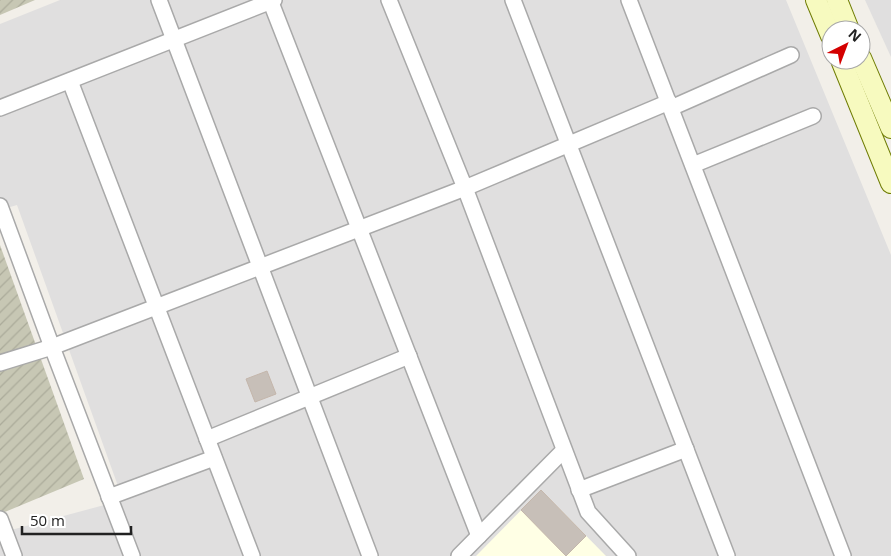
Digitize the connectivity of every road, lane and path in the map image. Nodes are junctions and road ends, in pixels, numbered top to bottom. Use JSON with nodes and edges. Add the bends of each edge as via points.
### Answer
{"nodes":[{"id":1,"x":159,"y":0,"type":"edge"},
{"id":2,"x":271,"y":0,"type":"edge"},
{"id":3,"x":389,"y":0,"type":"edge"},
{"id":4,"x":513,"y":0,"type":"edge"},
{"id":5,"x":629,"y":0,"type":"edge"},
{"id":6,"x":816,"y":0,"type":"edge"},
{"id":7,"x":837,"y":0,"type":"edge"},
{"id":8,"x":824,"y":20,"type":"edge"},
{"id":9,"x":845,"y":20,"type":"edge"},
{"id":10,"x":174,"y":40,"type":"junction"},
{"id":11,"x":791,"y":54,"type":"dead end"},
{"id":12,"x":845,"y":70,"type":"edge"},
{"id":13,"x":866,"y":70,"type":"edge"},
{"id":14,"x":70,"y":81,"type":"junction"},
{"id":15,"x":669,"y":105,"type":"junction"},
{"id":16,"x":0,"y":108,"type":"edge"},
{"id":17,"x":813,"y":116,"type":"dead end"},
{"id":18,"x":891,"y":128,"type":"edge"},
{"id":19,"x":569,"y":144,"type":"junction"},
{"id":20,"x":693,"y":165,"type":"junction"},
{"id":21,"x":891,"y":182,"type":"edge"},
{"id":22,"x":465,"y":188,"type":"junction"},
{"id":23,"x":0,"y":206,"type":"edge"},
{"id":24,"x":359,"y":228,"type":"junction"},
{"id":25,"x":260,"y":267,"type":"junction"},
{"id":26,"x":156,"y":307,"type":"junction"},
{"id":27,"x":52,"y":347,"type":"junction"},
{"id":28,"x":409,"y":356,"type":"junction"},
{"id":29,"x":0,"y":364,"type":"edge"},
{"id":30,"x":310,"y":397,"type":"junction"},
{"id":31,"x":207,"y":439,"type":"junction"},
{"id":32,"x":686,"y":449,"type":"junction"},
{"id":33,"x":564,"y":450,"type":"junction"},
{"id":34,"x":214,"y":458,"type":"junction"},
{"id":35,"x":579,"y":490,"type":"junction"},
{"id":36,"x":109,"y":497,"type":"junction"},
{"id":37,"x":0,"y":519,"type":"edge"},
{"id":38,"x":479,"y":536,"type":"junction"},
{"id":39,"x":14,"y":556,"type":"edge"},
{"id":40,"x":132,"y":556,"type":"edge"},
{"id":41,"x":252,"y":556,"type":"edge"},
{"id":42,"x":370,"y":556,"type":"edge"},
{"id":43,"x":459,"y":556,"type":"edge"},
{"id":44,"x":628,"y":556,"type":"edge"},
{"id":45,"x":727,"y":556,"type":"edge"},
{"id":46,"x":843,"y":556,"type":"edge"}],
"edges":[{"from":1,"to":10,"type":"street"},
{"from":2,"to":10,"type":"street"},
{"from":2,"to":24,"type":"street"},
{"from":3,"to":22,"type":"street"},
{"from":4,"to":19,"type":"street"},
{"from":5,"to":15,"type":"street"},
{"from":6,"to":8,"type":"main road"},
{"from":7,"to":9,"type":"main road"},
{"from":10,"to":14,"type":"street"},
{"from":10,"to":25,"type":"street"},
{"from":11,"to":15,"type":"street"},
{"from":12,"to":21,"type":"main road"},
{"from":13,"to":18,"type":"main road"},
{"from":14,"to":16,"type":"street"},
{"from":14,"to":26,"type":"street"},
{"from":15,"to":19,"type":"street"},
{"from":15,"to":20,"type":"street"},
{"from":17,"to":20,"type":"street"},
{"from":19,"to":22,"type":"street"},
{"from":19,"to":32,"type":"street"},
{"from":20,"to":46,"type":"street"},
{"from":22,"to":24,"type":"street"},
{"from":22,"to":33,"type":"street"},
{"from":23,"to":27,"type":"street"},
{"from":24,"to":25,"type":"street"},
{"from":24,"to":28,"type":"street"},
{"from":25,"to":26,"type":"street"},
{"from":25,"to":30,"type":"street"},
{"from":26,"to":27,"type":"street"},
{"from":26,"to":31,"type":"street"},
{"from":27,"to":29,"type":"street"},
{"from":27,"to":36,"type":"street"},
{"from":28,"to":30,"type":"street"},
{"from":28,"to":38,"type":"street"},
{"from":30,"to":31,"type":"street"},
{"from":30,"to":42,"type":"street"},
{"from":31,"to":34,"type":"street"},
{"from":32,"to":35,"type":"street"},
{"from":32,"to":45,"type":"street"},
{"from":33,"to":35,"type":"street"},
{"from":33,"to":38,"type":"street"},
{"from":34,"to":36,"type":"street"},
{"from":34,"to":41,"type":"street"},
{"from":35,"to":44,"type":"street","via":[[588,512]]},
{"from":36,"to":40,"type":"street"},
{"from":37,"to":39,"type":"street"},
{"from":38,"to":43,"type":"street"}]}
